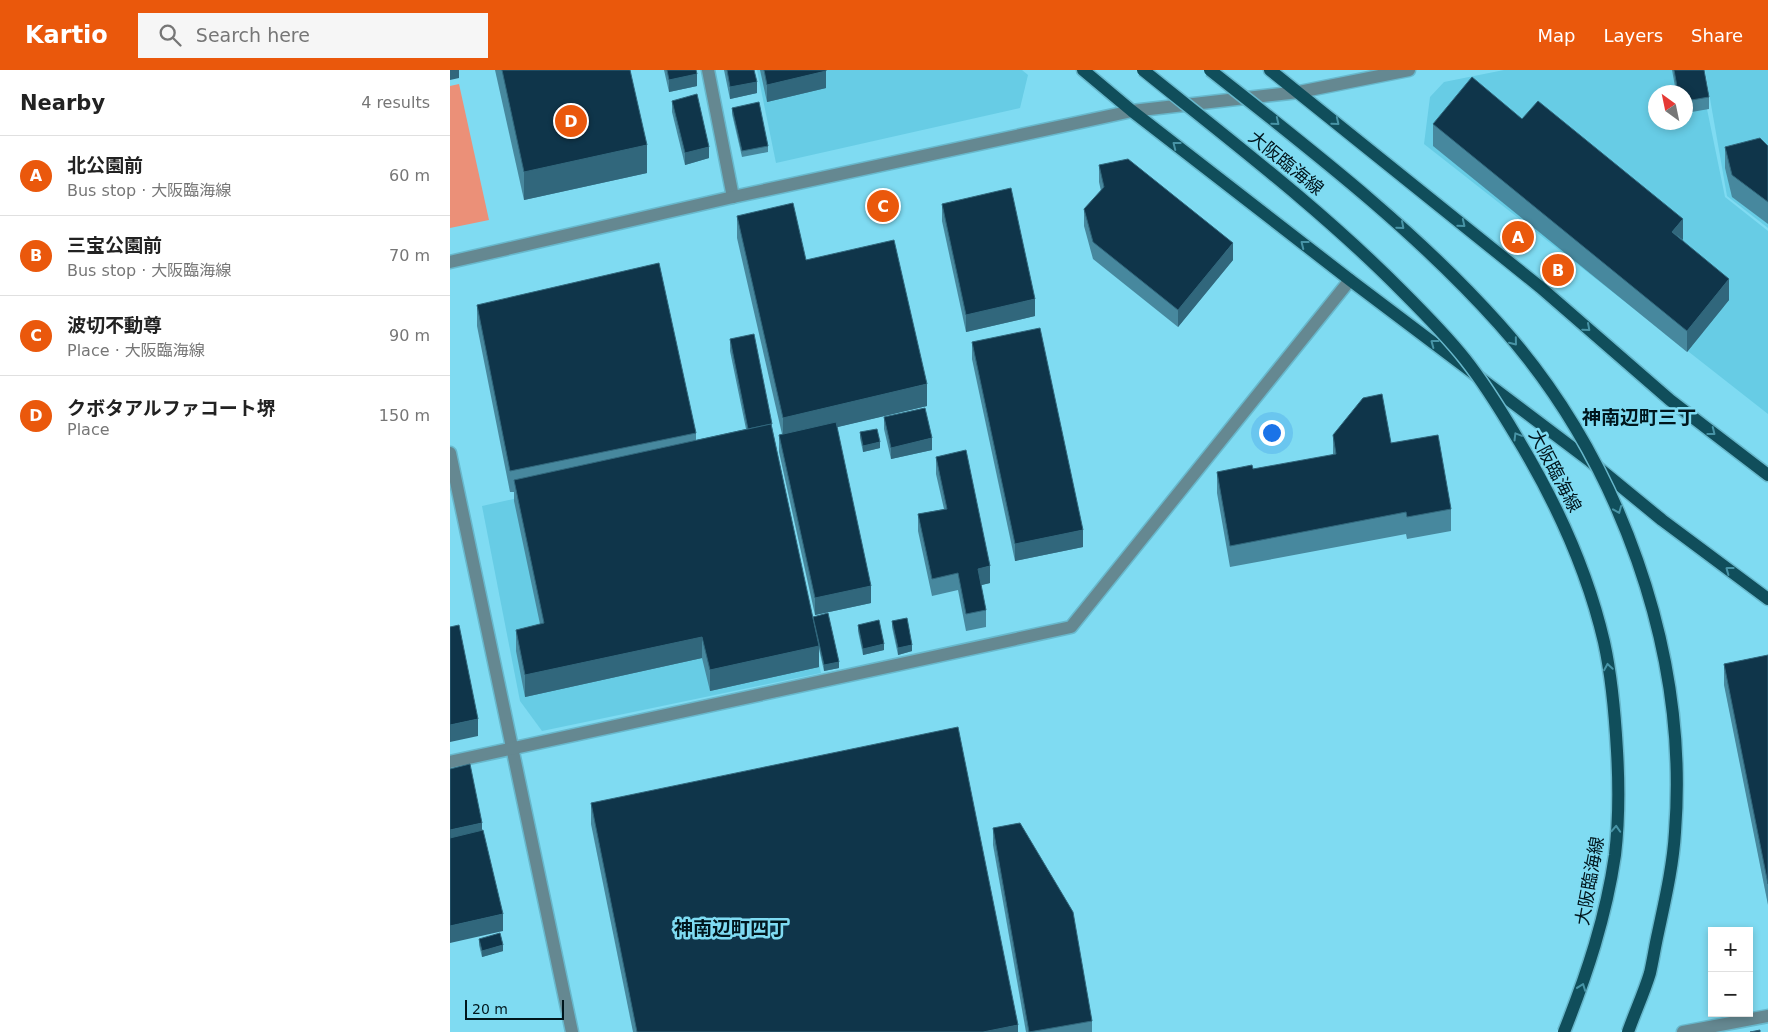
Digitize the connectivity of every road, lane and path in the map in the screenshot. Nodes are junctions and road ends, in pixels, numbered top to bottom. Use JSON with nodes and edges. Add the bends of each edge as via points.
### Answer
{"nodes":[{"id":1,"x":708,"y":70,"type":"edge"},
{"id":2,"x":1083,"y":70,"type":"edge"},
{"id":3,"x":1143,"y":70,"type":"edge"},
{"id":4,"x":1210,"y":70,"type":"edge"},
{"id":5,"x":1270,"y":70,"type":"edge"},
{"id":6,"x":1402,"y":71,"type":"edge"},
{"id":7,"x":1299,"y":92,"type":"junction"},
{"id":8,"x":1132,"y":111,"type":"junction"},
{"id":9,"x":733,"y":197,"type":"junction"},
{"id":10,"x":450,"y":262,"type":"edge"},
{"id":11,"x":1350,"y":280,"type":"junction"},
{"id":12,"x":450,"y":453,"type":"edge"},
{"id":13,"x":1768,"y":476,"type":"edge"},
{"id":14,"x":1768,"y":599,"type":"edge"},
{"id":15,"x":512,"y":748,"type":"junction"},
{"id":16,"x":450,"y":762,"type":"edge"},
{"id":17,"x":1768,"y":1016,"type":"edge"},
{"id":18,"x":572,"y":1032,"type":"edge"},
{"id":19,"x":1564,"y":1032,"type":"edge"},
{"id":20,"x":1628,"y":1032,"type":"edge"},
{"id":21,"x":1683,"y":1032,"type":"edge"}],
"edges":[{"from":1,"to":9,"type":"street"},
{"from":2,"to":8,"type":"main road"},
{"from":19,"to":3,"type":"main road","name":"大阪臨海線","one_way":true,"bridge":true,"via":[[1583,985],[1602,921],[1615,853],[1619,783],[1615,712],[1604,643],[1585,577],[1560,515],[1498,406],[1465,359],[1427,316],[1329,221]]},
{"from":4,"to":20,"type":"main road","name":"大阪臨海線","one_way":true,"bridge":true,"via":[[1412,235],[1501,326],[1541,376],[1579,434],[1612,495],[1637,558],[1657,628],[1670,693],[1676,762],[1675,832],[1665,901],[1650,973]]},
{"from":5,"to":7,"type":"main road"},
{"from":6,"to":7,"type":"street"},
{"from":7,"to":8,"type":"street"},
{"from":7,"to":13,"type":"main road","one_way":true,"via":[[1540,287],[1670,400]]},
{"from":8,"to":9,"type":"street"},
{"from":11,"to":8,"type":"main road","one_way":true},
{"from":9,"to":10,"type":"street"},
{"from":14,"to":11,"type":"main road","one_way":true},
{"from":11,"to":15,"type":"street","via":[[1071,627]]},
{"from":12,"to":15,"type":"street"},
{"from":15,"to":16,"type":"street"},
{"from":15,"to":18,"type":"street"},
{"from":17,"to":21,"type":"street"}]}
